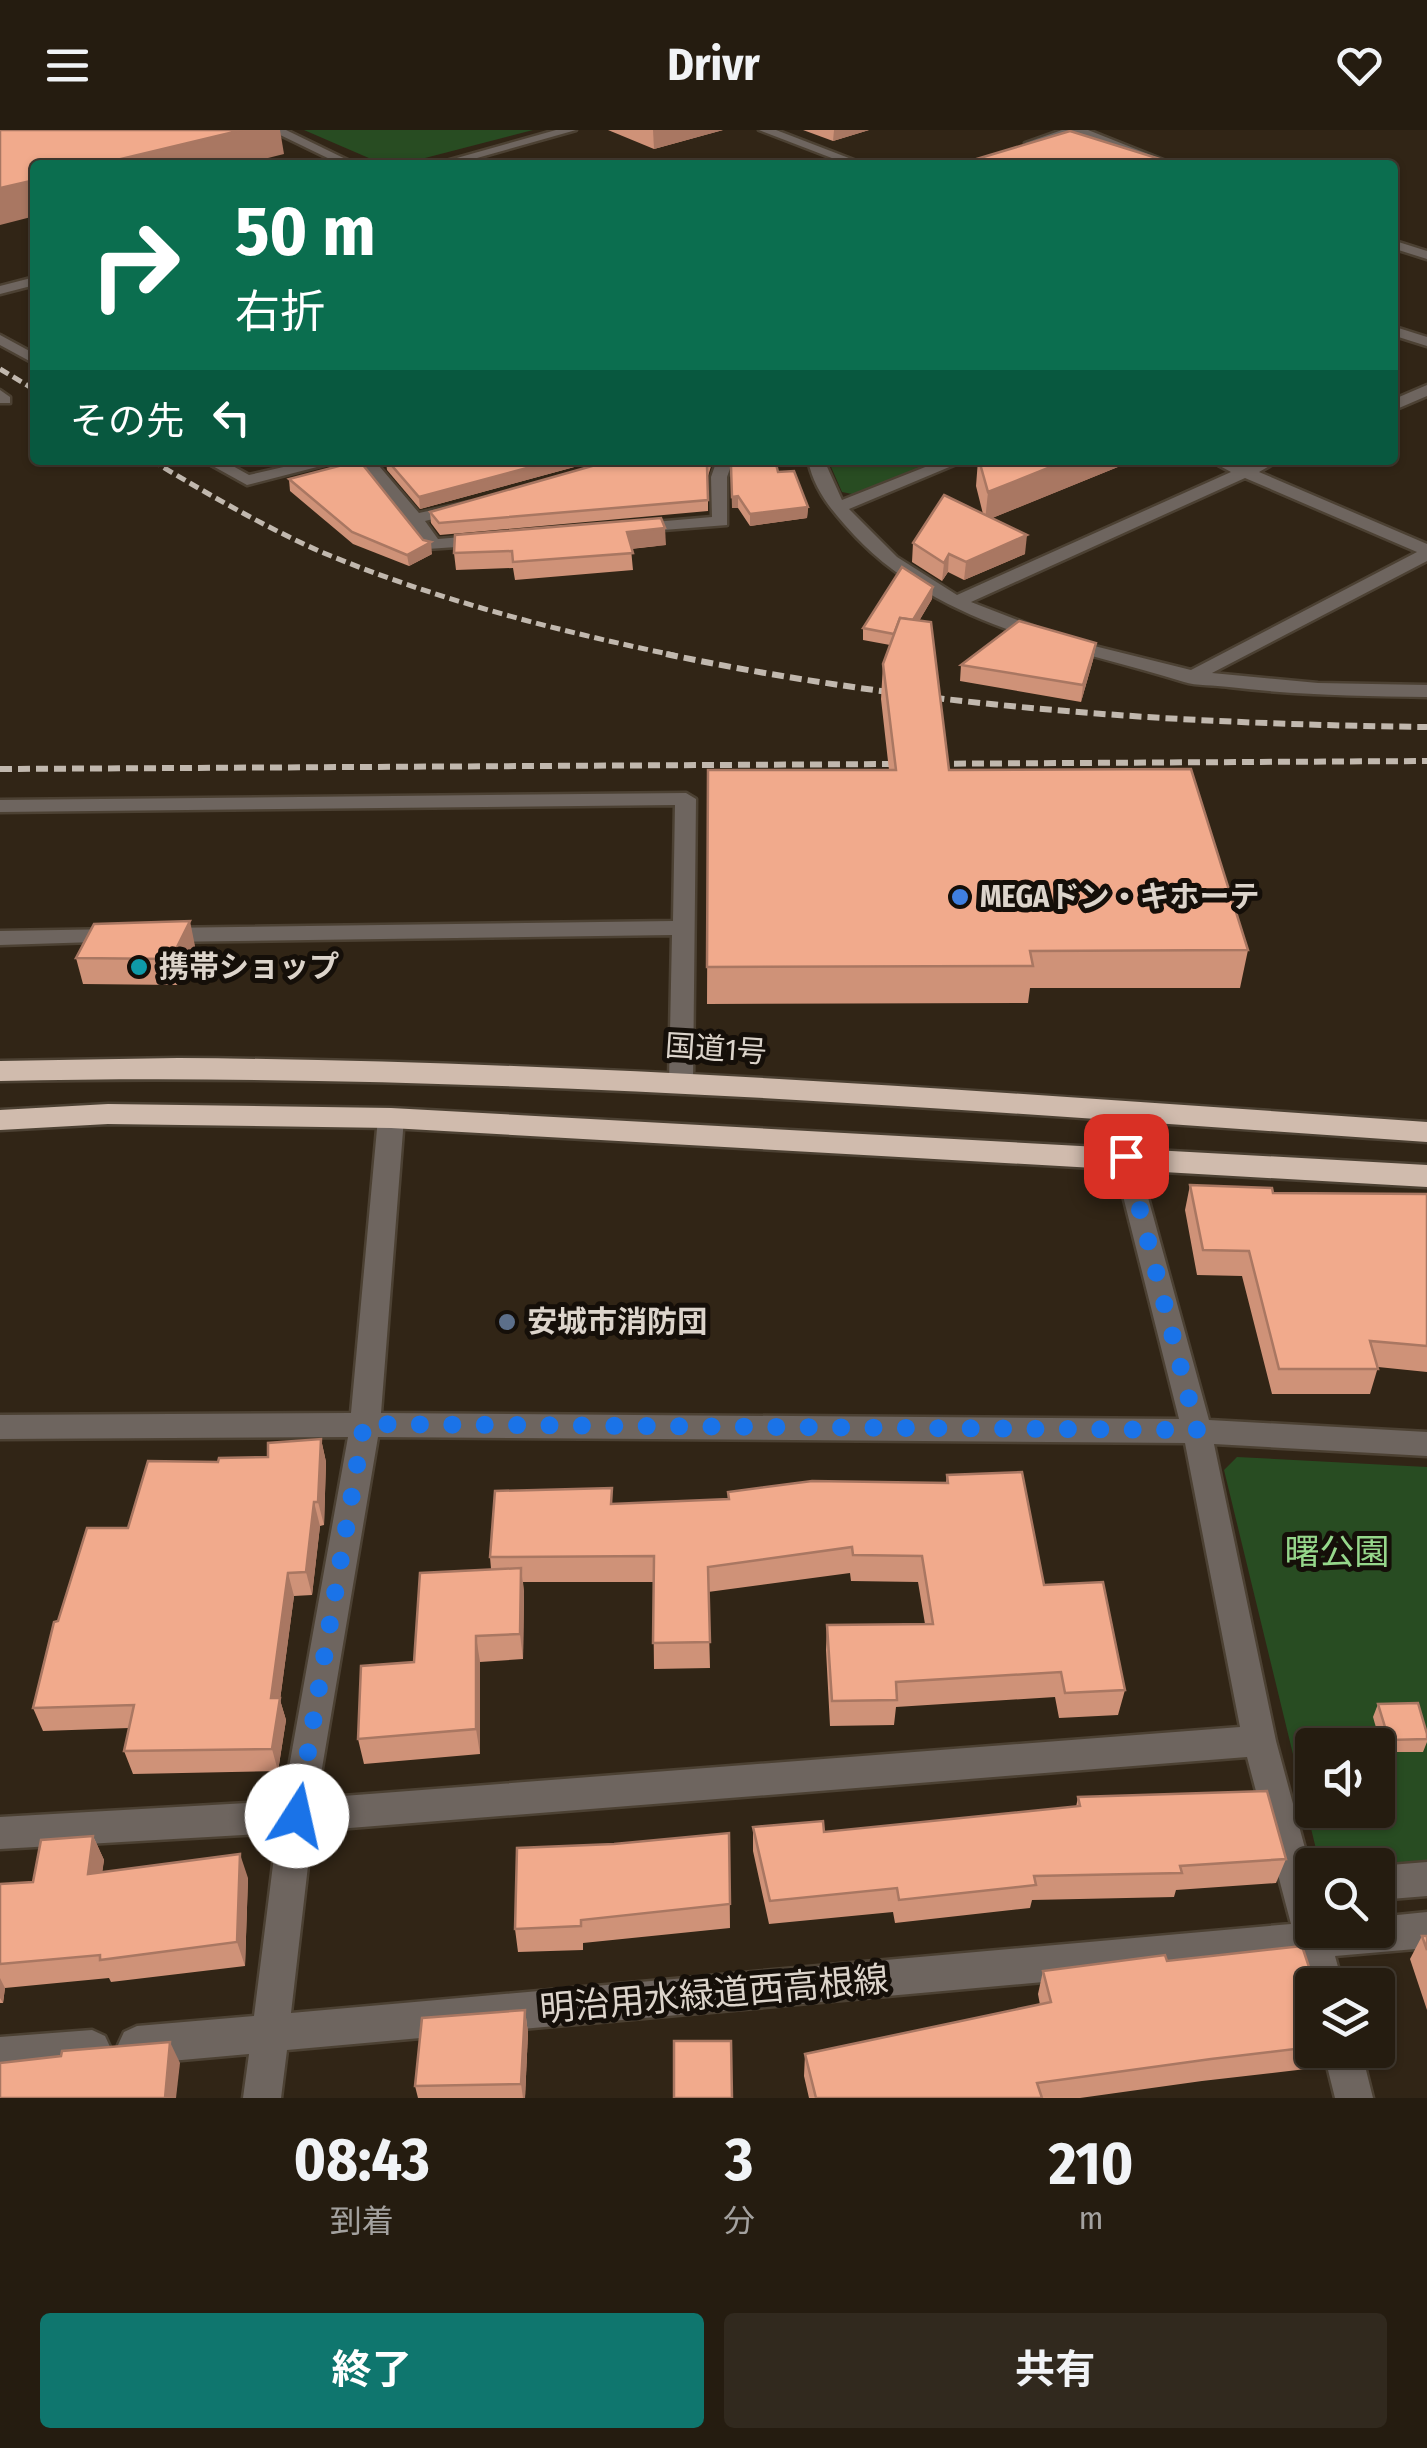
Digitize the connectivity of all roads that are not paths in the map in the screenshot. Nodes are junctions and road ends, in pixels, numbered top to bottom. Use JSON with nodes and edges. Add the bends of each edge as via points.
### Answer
{"nodes":[{"id":1,"x":276,"y":130,"type":"edge"},
{"id":2,"x":570,"y":130,"type":"edge"},
{"id":3,"x":766,"y":130,"type":"edge"},
{"id":4,"x":1075,"y":130,"type":"edge"},
{"id":5,"x":1018,"y":148,"type":"edge"},
{"id":6,"x":341,"y":160,"type":"edge"},
{"id":7,"x":457,"y":160,"type":"edge"},
{"id":8,"x":847,"y":160,"type":"edge"},
{"id":9,"x":1156,"y":160,"type":"edge"},
{"id":10,"x":1398,"y":246,"type":"edge"},
{"id":11,"x":1427,"y":255,"type":"edge"},
{"id":12,"x":30,"y":282,"type":"edge"},
{"id":13,"x":0,"y":290,"type":"edge"},
{"id":14,"x":1398,"y":332,"type":"edge"},
{"id":15,"x":0,"y":340,"type":"edge"},
{"id":16,"x":1427,"y":342,"type":"edge"},
{"id":17,"x":30,"y":357,"type":"edge"},
{"id":18,"x":1427,"y":390,"type":"edge"},
{"id":19,"x":1398,"y":403,"type":"edge"},
{"id":20,"x":219,"y":465,"type":"edge"},
{"id":21,"x":314,"y":465,"type":"edge"},
{"id":22,"x":369,"y":465,"type":"edge"},
{"id":23,"x":723,"y":465,"type":"edge"},
{"id":24,"x":818,"y":465,"type":"edge"},
{"id":25,"x":945,"y":465,"type":"edge"},
{"id":26,"x":1229,"y":465,"type":"edge"},
{"id":27,"x":1261,"y":465,"type":"edge"},
{"id":28,"x":1245,"y":472,"type":"junction"},
{"id":29,"x":487,"y":500,"type":"edge"},
{"id":30,"x":838,"y":507,"type":"junction"},
{"id":31,"x":414,"y":519,"type":"junction"},
{"id":32,"x":606,"y":531,"type":"edge"},
{"id":33,"x":510,"y":538,"type":"edge"},
{"id":34,"x":1427,"y":552,"type":"edge"},
{"id":35,"x":955,"y":602,"type":"junction"},
{"id":36,"x":1189,"y":678,"type":"junction"},
{"id":37,"x":1427,"y":691,"type":"edge"},
{"id":38,"x":0,"y":806,"type":"edge"},
{"id":39,"x":682,"y":928,"type":"junction"},
{"id":40,"x":0,"y":938,"type":"edge"},
{"id":41,"x":0,"y":1071,"type":"edge"},
{"id":42,"x":681,"y":1082,"type":"junction"},
{"id":43,"x":391,"y":1118,"type":"junction"},
{"id":44,"x":0,"y":1120,"type":"edge"},
{"id":45,"x":1427,"y":1132,"type":"edge"},
{"id":46,"x":1126,"y":1156,"type":"junction"},
{"id":47,"x":1427,"y":1176,"type":"edge"},
{"id":48,"x":364,"y":1424,"type":"junction"},
{"id":49,"x":0,"y":1427,"type":"edge"},
{"id":50,"x":1197,"y":1430,"type":"junction"},
{"id":51,"x":1427,"y":1444,"type":"edge"},
{"id":52,"x":1259,"y":1741,"type":"junction"},
{"id":53,"x":297,"y":1816,"type":"junction"},
{"id":54,"x":0,"y":1833,"type":"edge"},
{"id":55,"x":1295,"y":1854,"type":"edge"},
{"id":56,"x":1427,"y":1880,"type":"edge"},
{"id":57,"x":1395,"y":1882,"type":"edge"},
{"id":58,"x":1427,"y":1930,"type":"edge"},
{"id":59,"x":1395,"y":1933,"type":"edge"},
{"id":60,"x":1295,"y":1941,"type":"edge"},
{"id":61,"x":270,"y":2034,"type":"junction"},
{"id":62,"x":0,"y":2056,"type":"edge"},
{"id":63,"x":1346,"y":2068,"type":"edge"},
{"id":64,"x":262,"y":2098,"type":"edge"},
{"id":65,"x":1354,"y":2098,"type":"edge"}],
"edges":[{"from":1,"to":6,"type":"street"},
{"from":2,"to":7,"type":"street"},
{"from":3,"to":8,"type":"street"},
{"from":4,"to":5,"type":"street"},
{"from":4,"to":9,"type":"street"},
{"from":10,"to":11,"type":"street"},
{"from":12,"to":13,"type":"street"},
{"from":14,"to":16,"type":"street"},
{"from":15,"to":17,"type":"street"},
{"from":18,"to":19,"type":"street"},
{"from":20,"to":21,"type":"street","via":[[246,480]]},
{"from":22,"to":31,"type":"street"},
{"from":23,"to":32,"type":"street","via":[[722,522]]},
{"from":24,"to":30,"type":"street"},
{"from":25,"to":30,"type":"street"},
{"from":26,"to":28,"type":"street"},
{"from":27,"to":28,"type":"street"},
{"from":28,"to":34,"type":"street"},
{"from":28,"to":35,"type":"street"},
{"from":29,"to":31,"type":"street"},
{"from":30,"to":35,"type":"street","via":[[880,554]]},
{"from":31,"to":33,"type":"street","via":[[433,545]]},
{"from":34,"to":36,"type":"street"},
{"from":35,"to":36,"type":"street","via":[[1068,648]]},
{"from":36,"to":37,"type":"street","via":[[1278,688]]},
{"from":38,"to":39,"type":"street","via":[[686,799]]},
{"from":39,"to":40,"type":"street"},
{"from":39,"to":42,"type":"street"},
{"from":41,"to":42,"type":"highway","name":"国道1号","via":[[256,1066]]},
{"from":42,"to":45,"type":"highway","name":"国道1号"},
{"from":43,"to":44,"type":"highway","via":[[108,1114]]},
{"from":43,"to":46,"type":"highway"},
{"from":43,"to":48,"type":"street"},
{"from":46,"to":47,"type":"highway"},
{"from":46,"to":50,"type":"street"},
{"from":48,"to":49,"type":"street"},
{"from":48,"to":50,"type":"street"},
{"from":48,"to":53,"type":"street"},
{"from":50,"to":51,"type":"street"},
{"from":50,"to":52,"type":"street"},
{"from":52,"to":53,"type":"street"},
{"from":52,"to":55,"type":"street"},
{"from":53,"to":54,"type":"street"},
{"from":53,"to":61,"type":"street"},
{"from":56,"to":57,"type":"street"},
{"from":58,"to":59,"type":"street","name":"明治用水緑道西高根線"},
{"from":60,"to":61,"type":"street","name":"明治用水緑道西高根線"},
{"from":61,"to":62,"type":"street","name":"明治用水緑道西高根線"},
{"from":61,"to":64,"type":"street"},
{"from":63,"to":65,"type":"street"}]}
